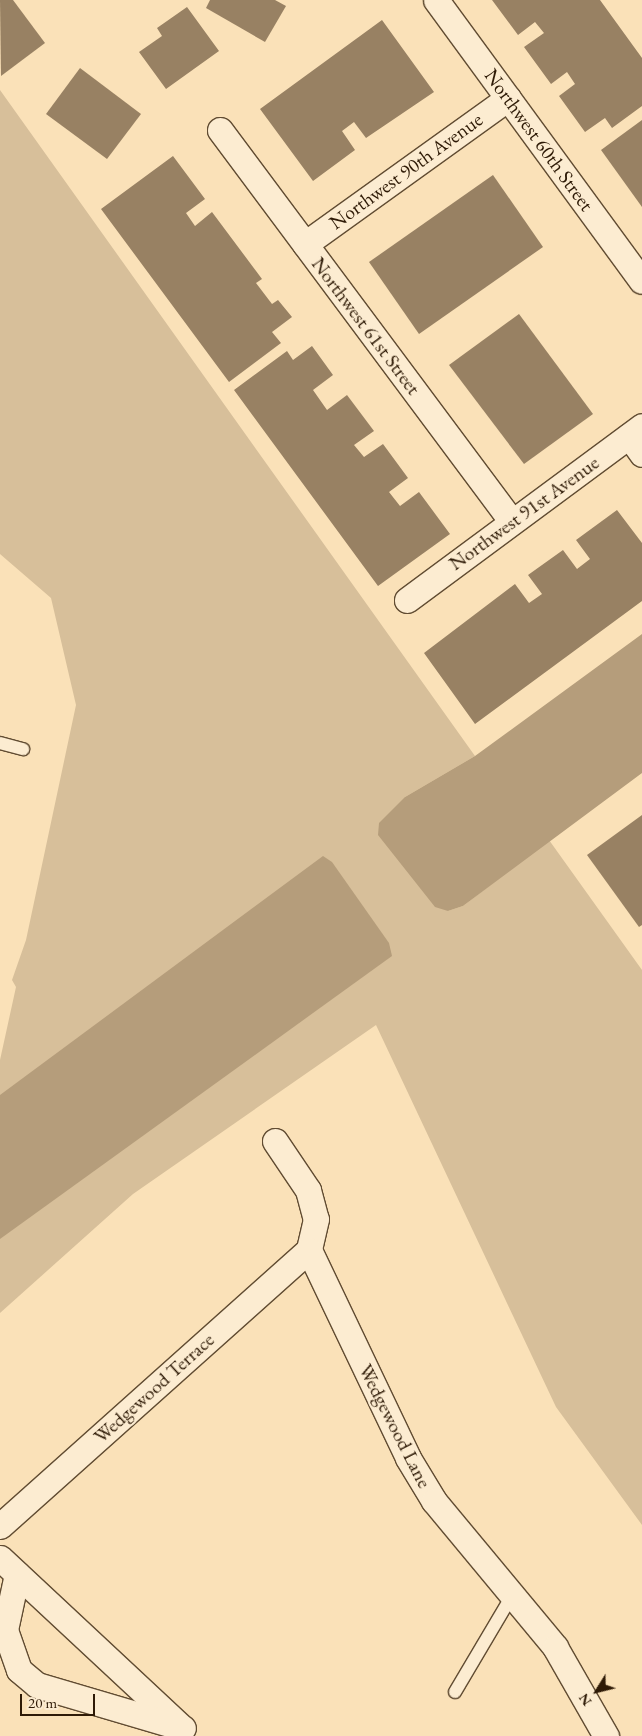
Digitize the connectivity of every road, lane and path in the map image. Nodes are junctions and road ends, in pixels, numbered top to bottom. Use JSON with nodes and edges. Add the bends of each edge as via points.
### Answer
{"nodes":[{"id":1,"x":436,"y":0,"type":"edge"},
{"id":2,"x":508,"y":98,"type":"junction"},
{"id":3,"x":220,"y":130,"type":"dead end"},
{"id":4,"x":305,"y":244,"type":"junction"},
{"id":5,"x":642,"y":281,"type":"edge"},
{"id":6,"x":638,"y":438,"type":"edge"},
{"id":7,"x":512,"y":521,"type":"junction"},
{"id":8,"x":407,"y":600,"type":"dead end"},
{"id":9,"x":0,"y":743,"type":"edge"},
{"id":10,"x":23,"y":749,"type":"dead end"},
{"id":11,"x":275,"y":1141,"type":"dead end"},
{"id":12,"x":309,"y":1250,"type":"junction"},
{"id":13,"x":0,"y":1526,"type":"edge"},
{"id":14,"x":8,"y":1566,"type":"edge"},
{"id":15,"x":513,"y":1594,"type":"junction"},
{"id":16,"x":455,"y":1692,"type":"dead end"},
{"id":17,"x":188,"y":1732,"type":"edge"},
{"id":18,"x":606,"y":1736,"type":"edge"}],
"edges":[{"from":1,"to":2,"type":"street","name":"Northwest 60th Street"},
{"from":2,"to":4,"type":"street","name":"Northwest 90th Avenue"},
{"from":2,"to":5,"type":"street","name":"Northwest 60th Street"},
{"from":3,"to":4,"type":"street","name":"Northwest 61st Street"},
{"from":4,"to":7,"type":"street","name":"Northwest 61st Street"},
{"from":6,"to":7,"type":"street","name":"Northwest 91st Avenue"},
{"from":7,"to":8,"type":"street","name":"Northwest 91st Avenue"},
{"from":9,"to":10,"type":"lane"},
{"from":11,"to":12,"type":"street","via":[[308,1190],[316,1219]]},
{"from":12,"to":13,"type":"street","name":"Wedgewood Terrace"},
{"from":12,"to":15,"type":"street","name":"Wedgewood Lane","via":[[408,1458],[434,1501]]},
{"from":14,"to":17,"type":"street"},
{"from":14,"to":17,"type":"street","via":[[5,1630],[19,1670],[37,1684]]},
{"from":15,"to":16,"type":"lane"},
{"from":15,"to":18,"type":"street","name":"Wedgewood Lane","via":[[555,1647]]}]}
